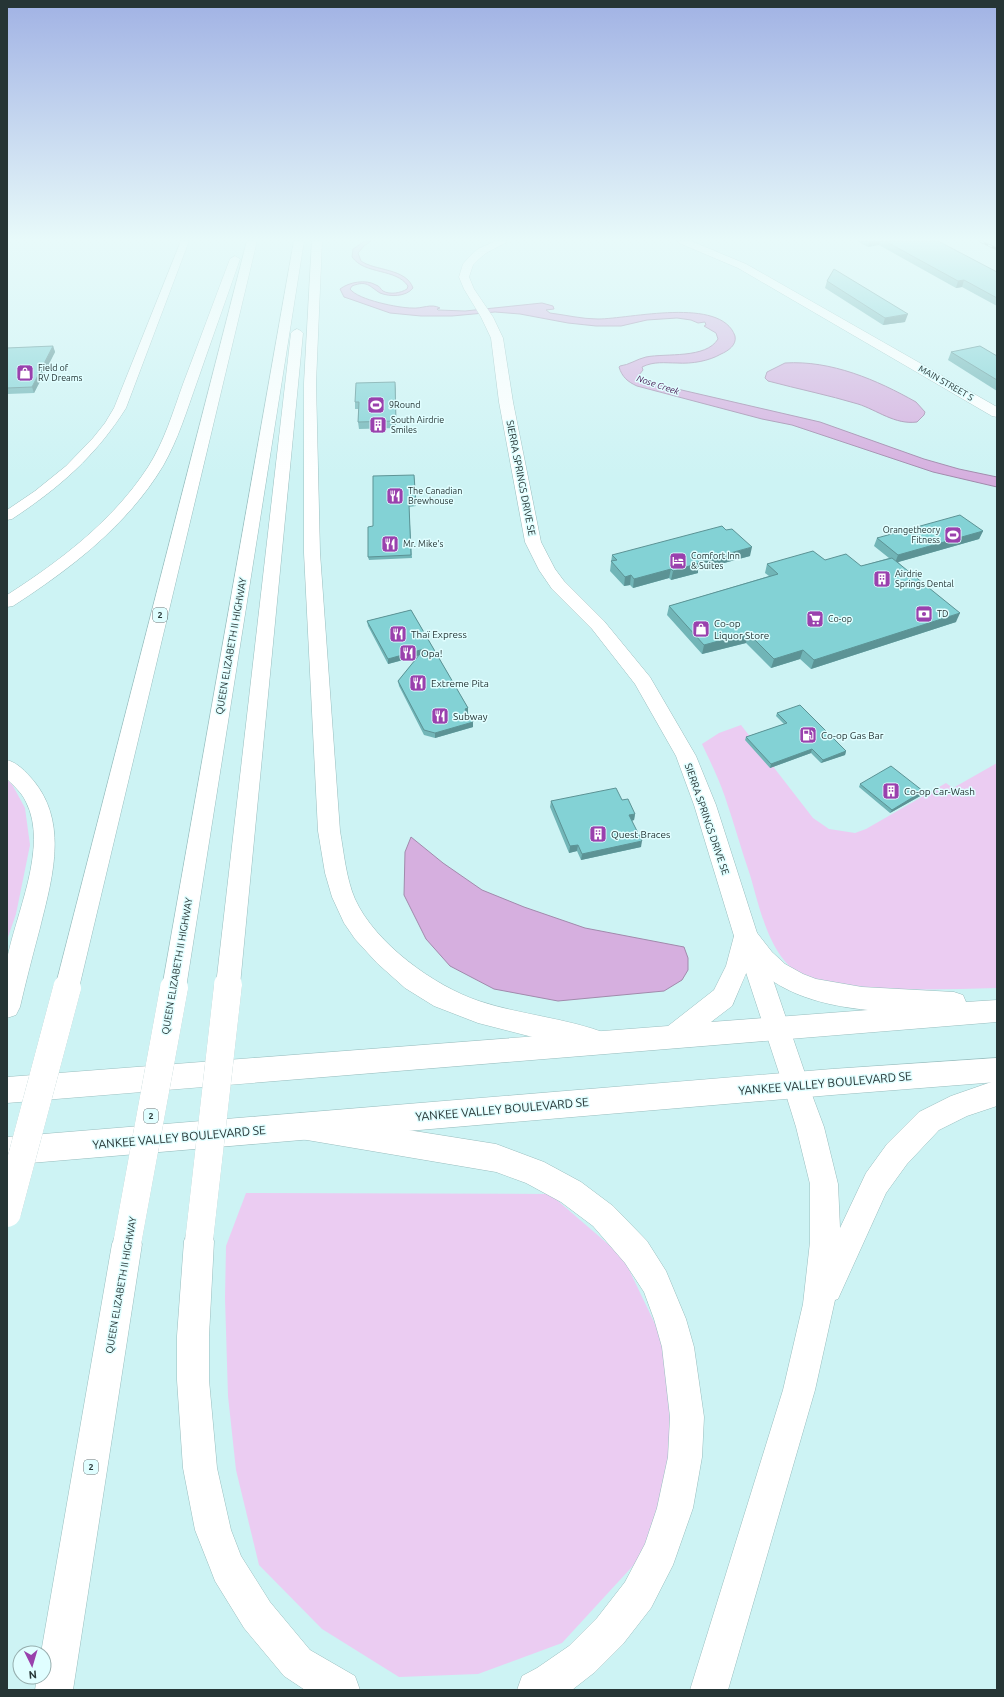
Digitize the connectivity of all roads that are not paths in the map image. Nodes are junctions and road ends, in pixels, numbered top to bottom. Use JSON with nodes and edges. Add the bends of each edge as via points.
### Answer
{"nodes":[{"id":1,"x":154,"y":320,"type":"edge"},
{"id":2,"x":213,"y":320,"type":"edge"},
{"id":3,"x":232,"y":320,"type":"edge"},
{"id":4,"x":286,"y":320,"type":"edge"},
{"id":5,"x":298,"y":320,"type":"edge"},
{"id":6,"x":313,"y":320,"type":"edge"},
{"id":7,"x":488,"y":320,"type":"edge"},
{"id":8,"x":836,"y":320,"type":"edge"},
{"id":9,"x":997,"y":413,"type":"edge"},
{"id":10,"x":7,"y":516,"type":"edge"},
{"id":11,"x":7,"y":602,"type":"edge"},
{"id":12,"x":7,"y":767,"type":"edge"},
{"id":13,"x":746,"y":936,"type":"junction"},
{"id":14,"x":10,"y":996,"type":"edge"},
{"id":15,"x":997,"y":1005,"type":"edge"},
{"id":16,"x":997,"y":1011,"type":"edge"},
{"id":17,"x":778,"y":1029,"type":"junction"},
{"id":18,"x":673,"y":1037,"type":"junction"},
{"id":19,"x":599,"y":1042,"type":"junction"},
{"id":20,"x":997,"y":1070,"type":"edge"},
{"id":21,"x":796,"y":1085,"type":"junction"},
{"id":22,"x":7,"y":1090,"type":"edge"},
{"id":23,"x":997,"y":1092,"type":"edge"},
{"id":24,"x":301,"y":1126,"type":"junction"},
{"id":25,"x":7,"y":1151,"type":"edge"},
{"id":26,"x":7,"y":1213,"type":"edge"},
{"id":27,"x":819,"y":1304,"type":"junction"},
{"id":28,"x":54,"y":1690,"type":"edge"},
{"id":29,"x":341,"y":1690,"type":"edge"},
{"id":30,"x":536,"y":1690,"type":"edge"},
{"id":31,"x":709,"y":1690,"type":"edge"}],
"edges":[{"from":1,"to":10,"type":"street","via":[[111,425],[64,474]]},
{"from":2,"to":11,"type":"main road","via":[[174,427],[151,473],[105,528],[62,564]]},
{"from":3,"to":26,"type":"main road","number":"2","bridge":true,"via":[[67,988]]},
{"from":4,"to":28,"type":"main road","name":"QUEEN ELIZABETH II HIGHWAY","number":"2","bridge":true},
{"from":5,"to":29,"type":"main road","bridge":true,"via":[[199,1241],[192,1336],[200,1468],[213,1530],[228,1568],[257,1615],[297,1663]]},
{"from":6,"to":19,"type":"main road","via":[[310,383],[312,553],[330,832],[336,873],[343,897],[363,932],[386,956],[414,980],[443,998],[478,1012]]},
{"from":7,"to":13,"type":"main road","name":"SIERRA SPRINGS DRIVE SE","via":[[500,351],[506,402],[533,542],[558,585],[598,626],[643,681],[674,732],[705,805]]},
{"from":8,"to":9,"type":"main road","name":"MAIN STREET S"},
{"from":12,"to":14,"type":"main road","via":[[30,790],[39,809],[45,836],[44,861]]},
{"from":13,"to":15,"type":"main road","via":[[775,970],[795,982],[822,992],[863,998]]},
{"from":13,"to":17,"type":"main road","name":"SIERRA SPRINGS DRIVE SE"},
{"from":13,"to":18,"type":"main road","via":[[738,967],[723,998]]},
{"from":16,"to":17,"type":"main road"},
{"from":17,"to":18,"type":"main road"},
{"from":17,"to":21,"type":"main road","name":"SIERRA SPRINGS DRIVE SE"},
{"from":18,"to":19,"type":"main road"},
{"from":19,"to":22,"type":"main road"},
{"from":20,"to":21,"type":"main road","name":"YANKEE VALLEY BOULEVARD SE"},
{"from":21,"to":24,"type":"main road","name":"YANKEE VALLEY BOULEVARD SE"},
{"from":21,"to":27,"type":"main road","name":"SIERRA SPRINGS DRIVE SE","via":[[810,1127],[824,1184],[826,1242]]},
{"from":23,"to":27,"type":"main road","via":[[961,1105],[929,1121],[897,1154],[876,1183]]},
{"from":24,"to":25,"type":"main road","name":"YANKEE VALLEY BOULEVARD SE"},
{"from":24,"to":30,"type":"main road","via":[[496,1158],[534,1172],[570,1192],[603,1216],[636,1252],[655,1282],[678,1347],[687,1417],[685,1457],[675,1508],[660,1552],[638,1595],[610,1631],[582,1659]]},
{"from":27,"to":31,"type":"main road","via":[[799,1390]]}]}
